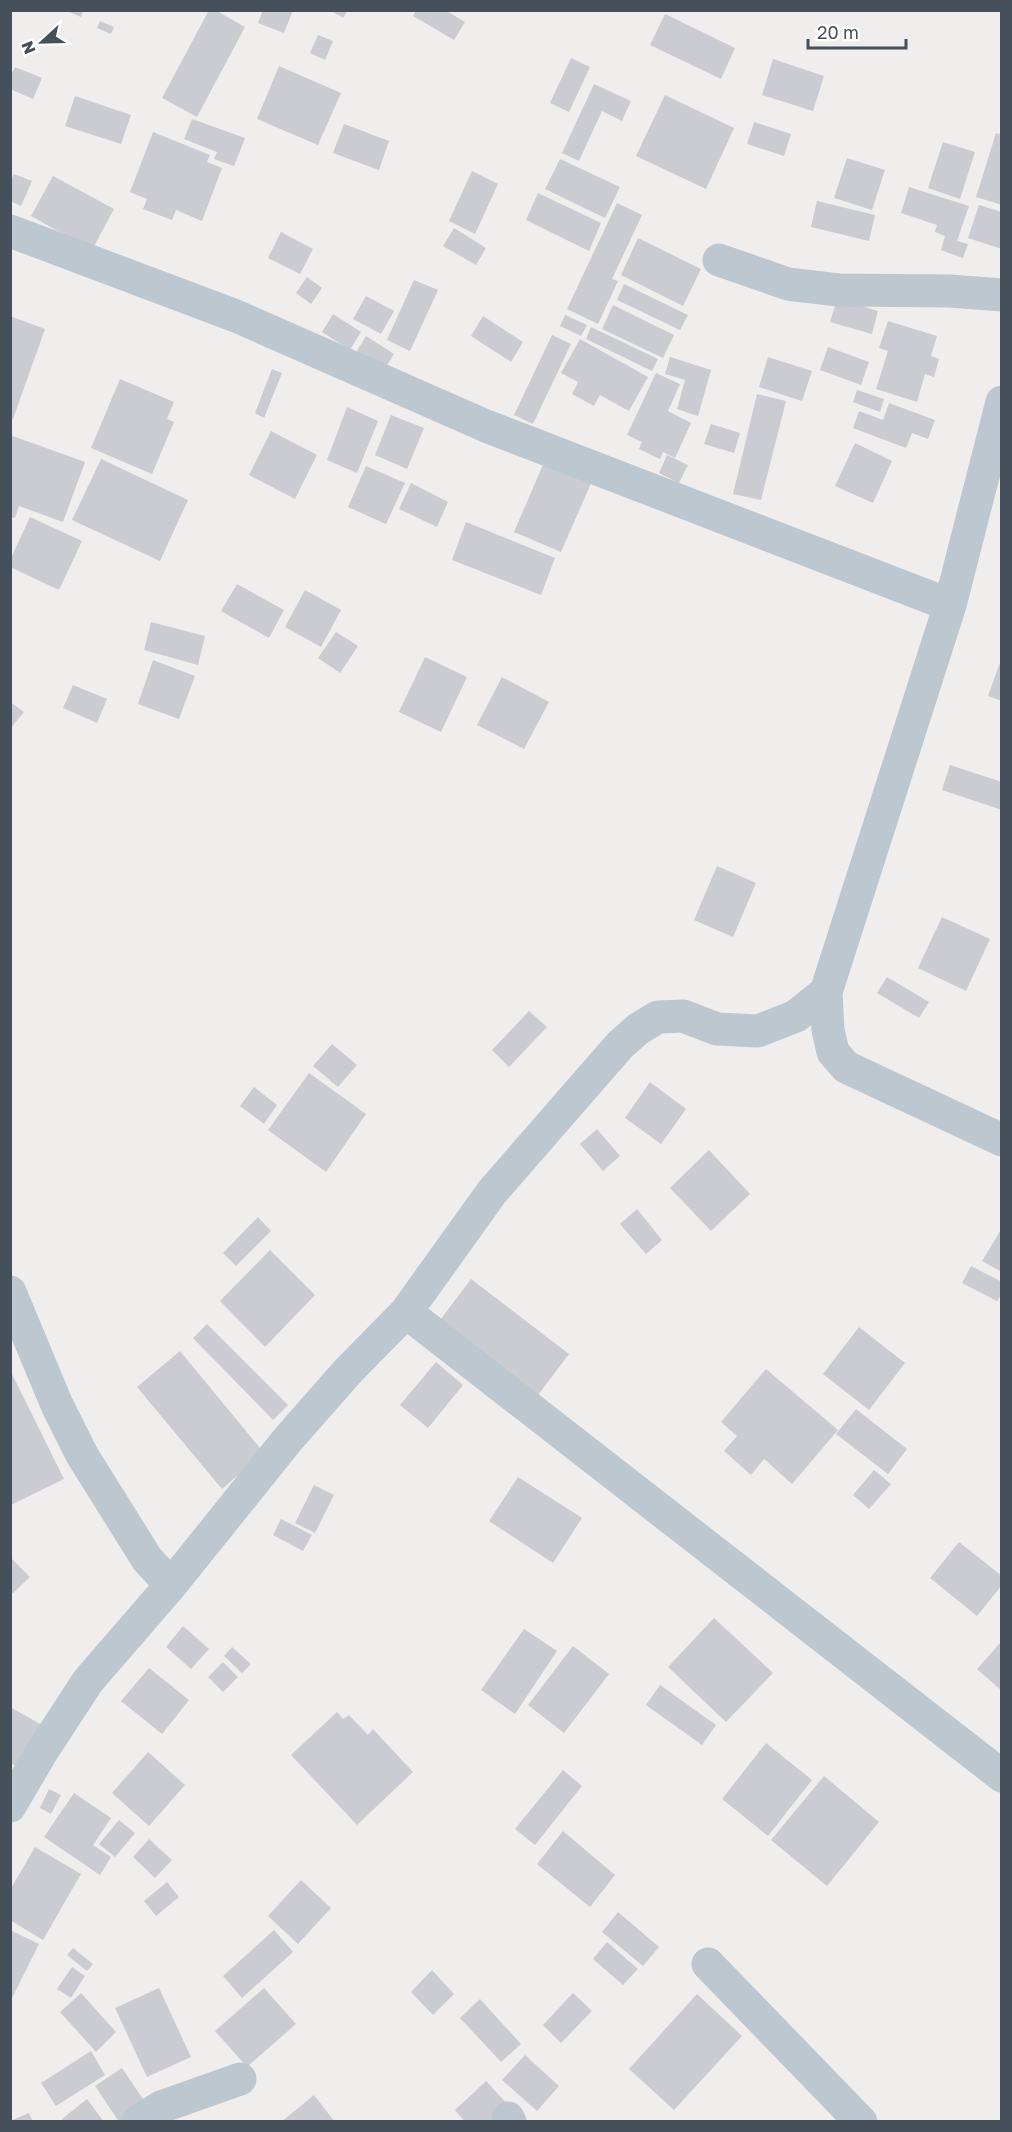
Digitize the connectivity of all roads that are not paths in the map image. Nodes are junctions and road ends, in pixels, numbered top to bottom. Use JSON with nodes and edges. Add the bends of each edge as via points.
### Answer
{"nodes":[{"id":1,"x":10,"y":231,"type":"edge"},
{"id":2,"x":719,"y":260,"type":"dead end"},
{"id":3,"x":1002,"y":295,"type":"edge"},
{"id":4,"x":1002,"y":402,"type":"edge"},
{"id":5,"x":950,"y":605,"type":"junction"},
{"id":6,"x":826,"y":992,"type":"junction"},
{"id":7,"x":1002,"y":1140,"type":"edge"},
{"id":8,"x":10,"y":1292,"type":"edge"},
{"id":9,"x":406,"y":1312,"type":"junction"},
{"id":10,"x":171,"y":1585,"type":"junction"},
{"id":11,"x":1002,"y":1776,"type":"edge"},
{"id":12,"x":10,"y":1806,"type":"edge"},
{"id":13,"x":708,"y":1964,"type":"dead end"},
{"id":14,"x":240,"y":2079,"type":"dead end"},
{"id":15,"x":137,"y":2121,"type":"edge"},
{"id":16,"x":861,"y":2121,"type":"edge"}],
"edges":[{"from":1,"to":5,"type":"street","via":[[236,316],[486,426]]},
{"from":2,"to":3,"type":"street","via":[[789,284],[838,290]]},
{"from":4,"to":5,"type":"street"},
{"from":5,"to":6,"type":"street"},
{"from":6,"to":7,"type":"street","via":[[833,1052],[846,1067]]},
{"from":6,"to":9,"type":"street","via":[[796,1016],[758,1031],[717,1029],[683,1016],[658,1017],[638,1029],[492,1192]]},
{"from":8,"to":10,"type":"street","via":[[82,1455],[147,1559]]},
{"from":9,"to":10,"type":"street","via":[[289,1438]]},
{"from":9,"to":11,"type":"street"},
{"from":10,"to":12,"type":"street","via":[[88,1681]]},
{"from":13,"to":16,"type":"street"},
{"from":14,"to":15,"type":"street","via":[[161,2107]]}]}
